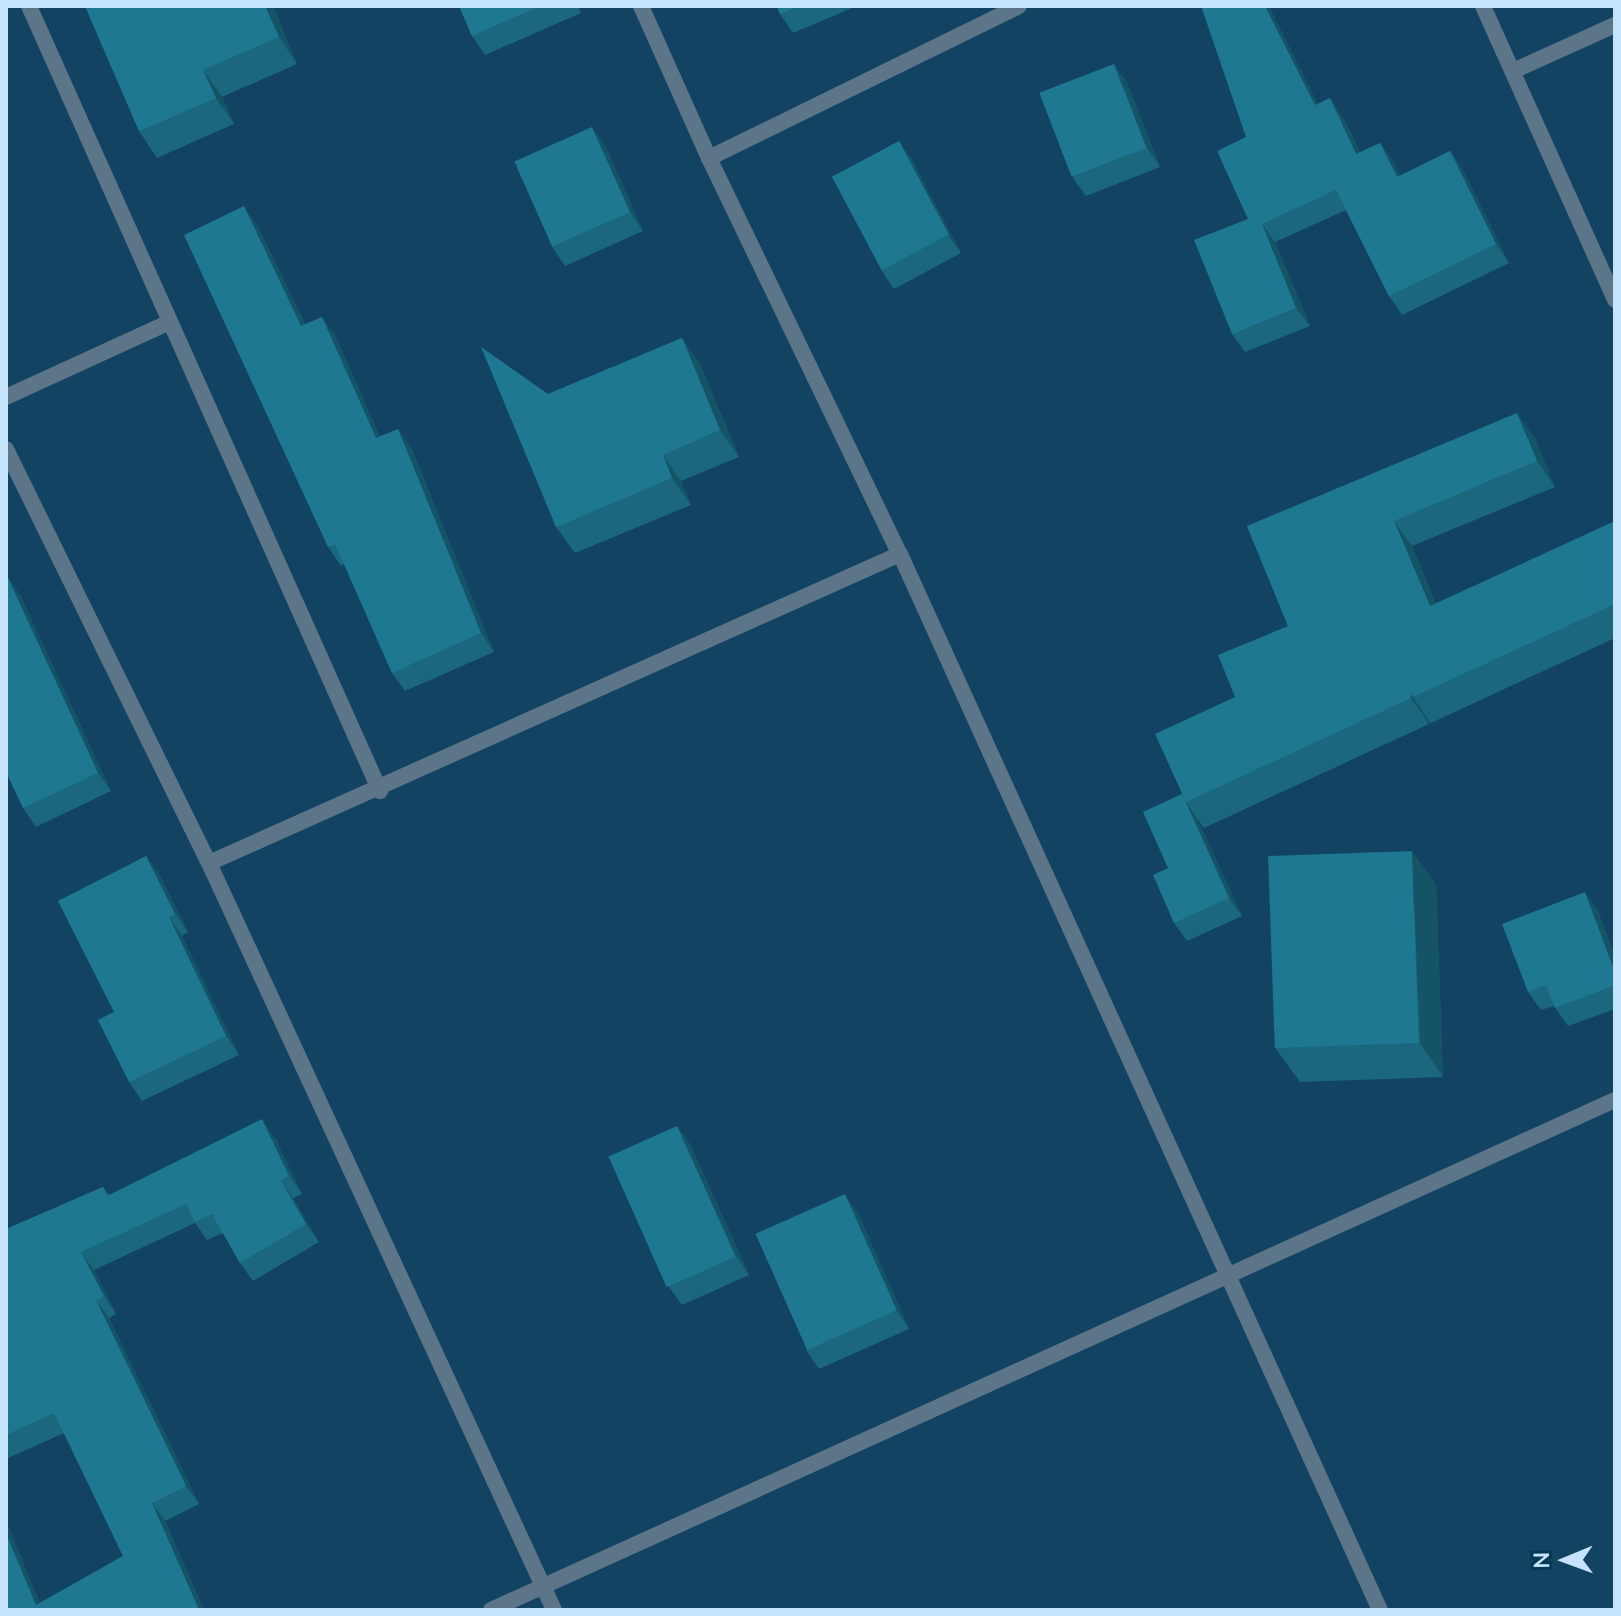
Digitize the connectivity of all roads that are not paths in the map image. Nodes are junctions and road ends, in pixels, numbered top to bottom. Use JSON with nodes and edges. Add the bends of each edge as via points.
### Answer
{"nodes":[{"id":1,"x":29,"y":6,"type":"edge"},
{"id":2,"x":641,"y":6,"type":"edge"},
{"id":3,"x":1019,"y":6,"type":"edge"},
{"id":4,"x":1483,"y":6,"type":"edge"},
{"id":5,"x":1615,"y":25,"type":"edge"},
{"id":6,"x":1513,"y":71,"type":"junction"},
{"id":7,"x":709,"y":158,"type":"junction"},
{"id":8,"x":1615,"y":300,"type":"edge"},
{"id":9,"x":170,"y":322,"type":"junction"},
{"id":10,"x":6,"y":397,"type":"edge"},
{"id":11,"x":6,"y":449,"type":"edge"},
{"id":12,"x":900,"y":554,"type":"junction"},
{"id":13,"x":380,"y":791,"type":"junction"},
{"id":14,"x":209,"y":863,"type":"junction"},
{"id":15,"x":1615,"y":1100,"type":"edge"},
{"id":16,"x":1230,"y":1273,"type":"junction"},
{"id":17,"x":543,"y":1585,"type":"junction"},
{"id":18,"x":491,"y":1610,"type":"edge"},
{"id":19,"x":554,"y":1610,"type":"edge"},
{"id":20,"x":1380,"y":1610,"type":"edge"}],
"edges":[{"from":1,"to":9,"type":"street"},
{"from":2,"to":7,"type":"street"},
{"from":3,"to":7,"type":"street"},
{"from":4,"to":6,"type":"street"},
{"from":5,"to":6,"type":"street"},
{"from":6,"to":8,"type":"street"},
{"from":7,"to":12,"type":"street"},
{"from":9,"to":10,"type":"street"},
{"from":9,"to":13,"type":"street"},
{"from":11,"to":14,"type":"street"},
{"from":12,"to":13,"type":"street"},
{"from":12,"to":16,"type":"street"},
{"from":13,"to":14,"type":"street"},
{"from":14,"to":17,"type":"street"},
{"from":15,"to":16,"type":"street"},
{"from":16,"to":17,"type":"street"},
{"from":16,"to":20,"type":"street"},
{"from":17,"to":18,"type":"street"},
{"from":17,"to":19,"type":"street"}]}
